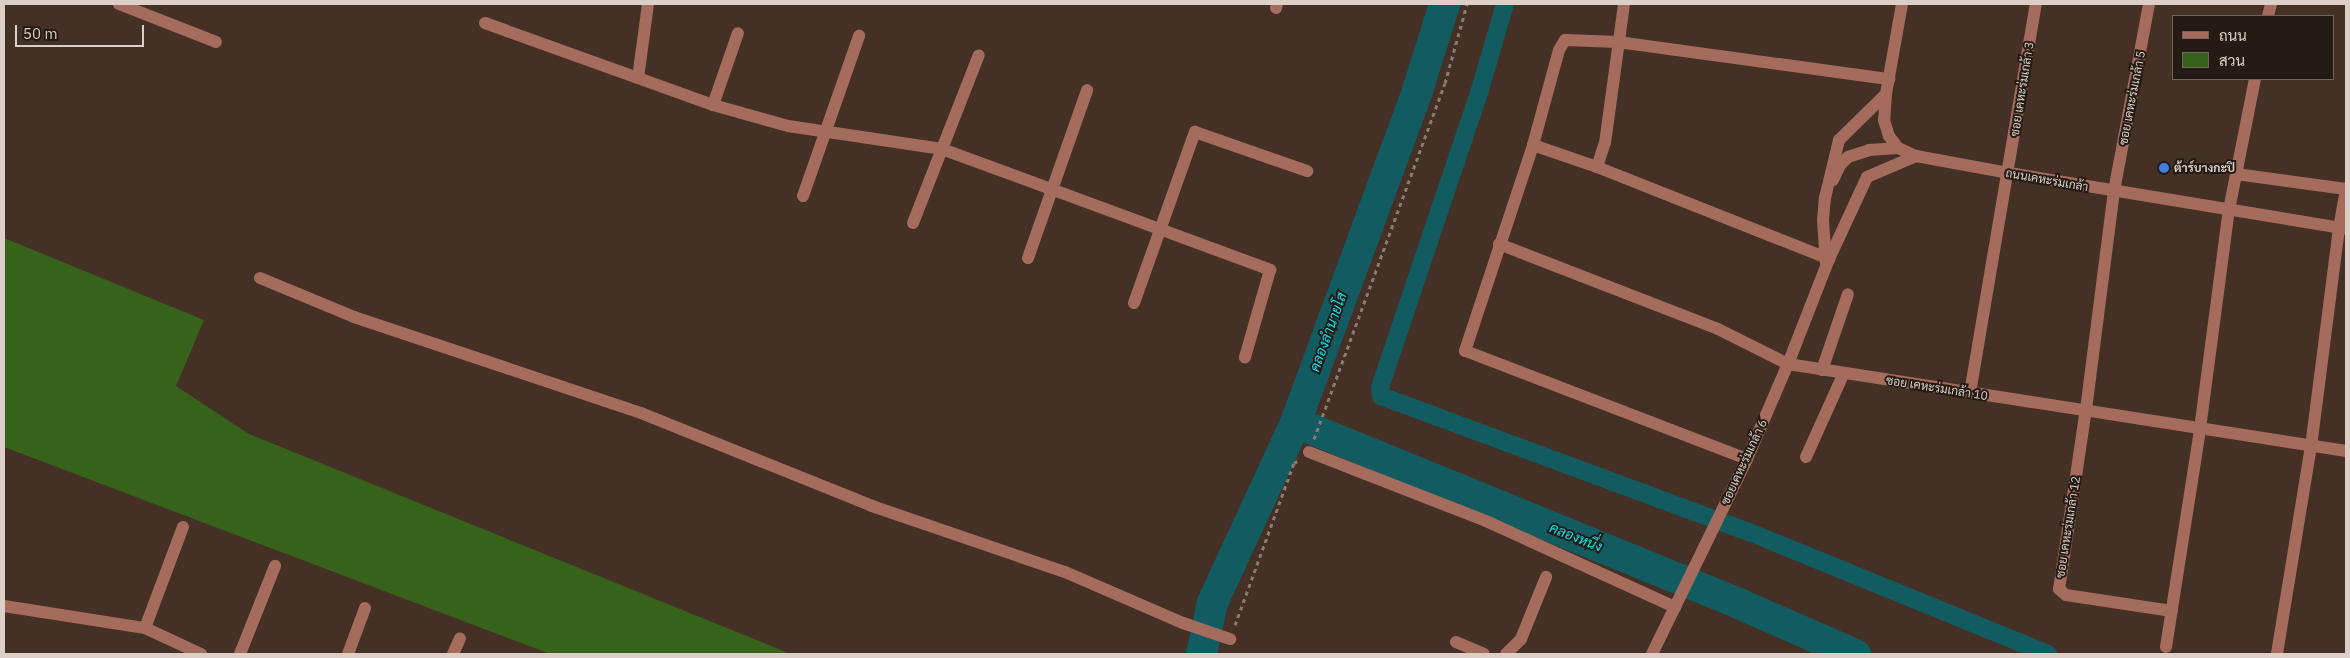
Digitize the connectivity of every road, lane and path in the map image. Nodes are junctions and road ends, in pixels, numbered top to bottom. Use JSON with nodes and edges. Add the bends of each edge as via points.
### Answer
{"nodes":[{"id":1,"x":119,"y":4,"type":"edge"},
{"id":2,"x":648,"y":4,"type":"edge"},
{"id":3,"x":1467,"y":4,"type":"edge"},
{"id":4,"x":1624,"y":4,"type":"edge"},
{"id":5,"x":1902,"y":4,"type":"edge"},
{"id":6,"x":2036,"y":4,"type":"edge"},
{"id":7,"x":2149,"y":4,"type":"edge"},
{"id":8,"x":486,"y":23,"type":"dead end"},
{"id":9,"x":738,"y":33,"type":"dead end"},
{"id":10,"x":859,"y":36,"type":"dead end"},
{"id":11,"x":216,"y":42,"type":"dead end"},
{"id":12,"x":1618,"y":42,"type":"junction"},
{"id":13,"x":979,"y":55,"type":"dead end"},
{"id":14,"x":638,"y":78,"type":"junction"},
{"id":15,"x":1889,"y":80,"type":"junction"},
{"id":16,"x":2256,"y":80,"type":"edge"},
{"id":17,"x":1087,"y":90,"type":"dead end"},
{"id":18,"x":1886,"y":94,"type":"junction"},
{"id":19,"x":713,"y":105,"type":"junction"},
{"id":20,"x":827,"y":130,"type":"junction"},
{"id":21,"x":1533,"y":145,"type":"junction"},
{"id":22,"x":1898,"y":148,"type":"junction"},
{"id":23,"x":942,"y":149,"type":"junction"},
{"id":24,"x":1916,"y":156,"type":"junction"},
{"id":25,"x":1597,"y":167,"type":"junction"},
{"id":26,"x":1307,"y":171,"type":"dead end"},
{"id":27,"x":2009,"y":173,"type":"junction"},
{"id":28,"x":2236,"y":174,"type":"junction"},
{"id":29,"x":2346,"y":189,"type":"edge"},
{"id":30,"x":1052,"y":190,"type":"junction"},
{"id":31,"x":2114,"y":192,"type":"junction"},
{"id":32,"x":804,"y":196,"type":"dead end"},
{"id":33,"x":1824,"y":198,"type":"junction"},
{"id":34,"x":2229,"y":210,"type":"junction"},
{"id":35,"x":913,"y":223,"type":"dead end"},
{"id":36,"x":1160,"y":229,"type":"junction"},
{"id":37,"x":2342,"y":229,"type":"edge"},
{"id":38,"x":1499,"y":244,"type":"junction"},
{"id":39,"x":1028,"y":258,"type":"dead end"},
{"id":40,"x":1827,"y":261,"type":"junction"},
{"id":41,"x":260,"y":278,"type":"dead end"},
{"id":42,"x":1848,"y":294,"type":"dead end"},
{"id":43,"x":1134,"y":303,"type":"dead end"},
{"id":44,"x":1244,"y":357,"type":"dead end"},
{"id":45,"x":1788,"y":364,"type":"junction"},
{"id":46,"x":1822,"y":370,"type":"junction"},
{"id":47,"x":1844,"y":373,"type":"junction"},
{"id":48,"x":1970,"y":393,"type":"junction"},
{"id":49,"x":2086,"y":409,"type":"junction"},
{"id":50,"x":2200,"y":429,"type":"junction"},
{"id":51,"x":2311,"y":446,"type":"junction"},
{"id":52,"x":1309,"y":452,"type":"junction"},
{"id":53,"x":2346,"y":452,"type":"edge"},
{"id":54,"x":1806,"y":457,"type":"dead end"},
{"id":55,"x":1747,"y":459,"type":"junction"},
{"id":56,"x":183,"y":527,"type":"dead end"},
{"id":57,"x":275,"y":566,"type":"dead end"},
{"id":58,"x":1546,"y":577,"type":"dead end"},
{"id":59,"x":1678,"y":602,"type":"junction"},
{"id":60,"x":4,"y":606,"type":"edge"},
{"id":61,"x":365,"y":608,"type":"dead end"},
{"id":62,"x":2172,"y":611,"type":"junction"},
{"id":63,"x":145,"y":628,"type":"junction"},
{"id":64,"x":460,"y":638,"type":"dead end"},
{"id":65,"x":1230,"y":639,"type":"joint"},
{"id":66,"x":1456,"y":642,"type":"dead end"},
{"id":67,"x":2166,"y":647,"type":"dead end"},
{"id":68,"x":201,"y":654,"type":"edge"},
{"id":69,"x":240,"y":654,"type":"edge"},
{"id":70,"x":348,"y":654,"type":"edge"},
{"id":71,"x":453,"y":654,"type":"edge"},
{"id":72,"x":1484,"y":654,"type":"edge"},
{"id":73,"x":1506,"y":654,"type":"edge"},
{"id":74,"x":1652,"y":654,"type":"edge"},
{"id":75,"x":2277,"y":654,"type":"edge"}],
"edges":[{"from":1,"to":11,"type":"street"},
{"from":2,"to":14,"type":"street"},
{"from":3,"to":52,"type":"path","via":[[1445,83]]},
{"from":4,"to":12,"type":"street"},
{"from":5,"to":15,"type":"street"},
{"from":6,"to":27,"type":"street","name":"ซอย เคหะร่มเกล้า 3"},
{"from":7,"to":31,"type":"street","name":"ซอย เคหะร่มเกล้า 5"},
{"from":8,"to":14,"type":"street"},
{"from":9,"to":19,"type":"street"},
{"from":10,"to":20,"type":"street"},
{"from":12,"to":15,"type":"street"},
{"from":12,"to":21,"type":"street","via":[[1562,42]]},
{"from":12,"to":25,"type":"street","via":[[1605,143]]},
{"from":13,"to":23,"type":"street"},
{"from":14,"to":19,"type":"street"},
{"from":15,"to":18,"type":"street"},
{"from":16,"to":28,"type":"street"},
{"from":17,"to":30,"type":"street"},
{"from":18,"to":22,"type":"street","via":[[1884,120],[1889,136]]},
{"from":18,"to":33,"type":"street","name":"ซอยเคหะร่มเกล้า 6","via":[[1839,140]]},
{"from":19,"to":20,"type":"street","via":[[788,126]]},
{"from":20,"to":23,"type":"street"},
{"from":20,"to":32,"type":"street"},
{"from":21,"to":25,"type":"street"},
{"from":21,"to":38,"type":"street"},
{"from":22,"to":24,"type":"street","name":"ถนนเคหะร่มเกล้า"},
{"from":22,"to":33,"type":"street","name":"ซอยเคหะร่มเกล้า 6","via":[[1869,150],[1848,157],[1840,165]]},
{"from":23,"to":30,"type":"street"},
{"from":23,"to":35,"type":"street"},
{"from":24,"to":27,"type":"street","name":"ถนนเคหะร่มเกล้า"},
{"from":24,"to":40,"type":"street","name":"ซอยเคหะร่มเกล้า 6","via":[[1867,177]]},
{"from":25,"to":40,"type":"street"},
{"from":26,"to":36,"type":"street","via":[[1195,132]]},
{"from":27,"to":31,"type":"street","name":"ถนนเคหะร่มเกล้า"},
{"from":27,"to":48,"type":"street","name":"ซอย เคหะร่มเกล้า 3"},
{"from":28,"to":29,"type":"street"},
{"from":28,"to":34,"type":"street"},
{"from":29,"to":37,"type":"street"},
{"from":30,"to":36,"type":"street"},
{"from":30,"to":39,"type":"street"},
{"from":31,"to":34,"type":"street","name":"ถนนเคหะร่มเกล้า"},
{"from":31,"to":49,"type":"street"},
{"from":33,"to":40,"type":"street","name":"ซอยเคหะร่มเกล้า 6"},
{"from":34,"to":37,"type":"street","name":"ถนนเคหะร่มเกล้า"},
{"from":34,"to":50,"type":"street"},
{"from":36,"to":43,"type":"street"},
{"from":36,"to":44,"type":"street","via":[[1270,270]]},
{"from":37,"to":51,"type":"street"},
{"from":38,"to":45,"type":"street","name":"ซอย เคหะร่มเกล้า 10","via":[[1718,329]]},
{"from":38,"to":55,"type":"street","via":[[1465,351]]},
{"from":40,"to":45,"type":"street","name":"ซอยเคหะร่มเกล้า 6"},
{"from":41,"to":65,"type":"street","via":[[354,317],[641,413],[872,506],[1066,572],[1183,623]]},
{"from":42,"to":46,"type":"street"},
{"from":45,"to":46,"type":"street","name":"ซอย เคหะร่มเกล้า 10"},
{"from":45,"to":55,"type":"street","name":"ซอยเคหะร่มเกล้า 6"},
{"from":46,"to":47,"type":"street","name":"ซอย เคหะร่มเกล้า 10"},
{"from":47,"to":48,"type":"street","name":"ซอย เคหะร่มเกล้า 10"},
{"from":47,"to":54,"type":"street"},
{"from":48,"to":49,"type":"street","name":"ซอย เคหะร่มเกล้า 10"},
{"from":49,"to":50,"type":"street","name":"ซอย เคหะร่มเกล้า 10"},
{"from":49,"to":62,"type":"street","name":"ซอย เคหะร่มเกล้า 12","via":[[2059,591],[2066,595]]},
{"from":50,"to":51,"type":"street","name":"ซอย เคหะร่มเกล้า 10"},
{"from":50,"to":62,"type":"street"},
{"from":51,"to":53,"type":"street","name":"ซอย เคหะร่มเกล้า 10"},
{"from":51,"to":75,"type":"street"},
{"from":52,"to":59,"type":"street","via":[[1486,521]]},
{"from":52,"to":65,"type":"path","via":[[1294,464]]},
{"from":55,"to":59,"type":"street","name":"ซอยเคหะร่มเกล้า 6"},
{"from":56,"to":63,"type":"street"},
{"from":57,"to":69,"type":"street"},
{"from":58,"to":73,"type":"street","via":[[1521,639]]},
{"from":59,"to":74,"type":"street","name":"ซอยเคหะร่มเกล้า 6"},
{"from":60,"to":63,"type":"street"},
{"from":61,"to":70,"type":"street"},
{"from":62,"to":67,"type":"street"},
{"from":63,"to":68,"type":"street"},
{"from":64,"to":71,"type":"street"},
{"from":66,"to":72,"type":"street"}]}
